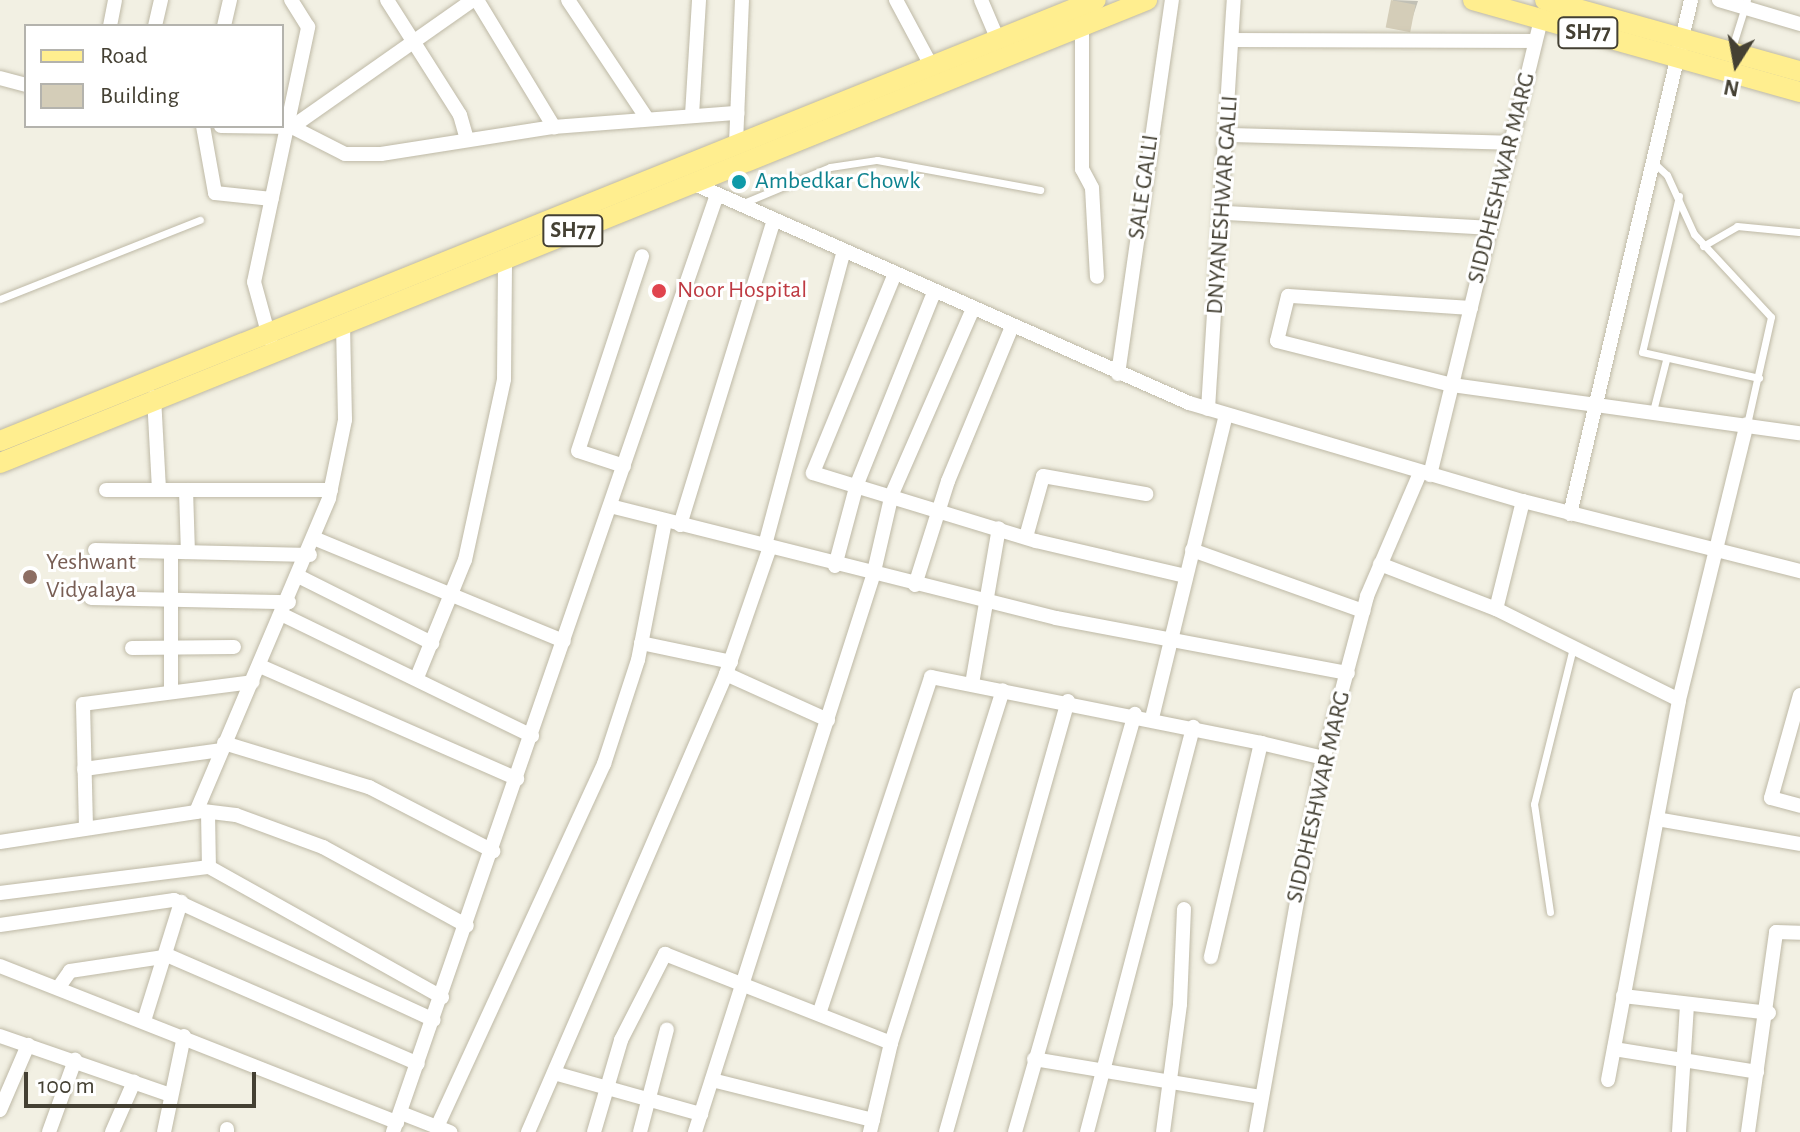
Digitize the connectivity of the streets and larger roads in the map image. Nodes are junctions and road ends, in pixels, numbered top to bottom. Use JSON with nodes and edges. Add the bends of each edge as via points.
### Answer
{"nodes":[{"id":1,"x":115,"y":0,"type":"edge"},
{"id":2,"x":161,"y":0,"type":"edge"},
{"id":3,"x":230,"y":0,"type":"edge"},
{"id":4,"x":291,"y":0,"type":"edge"},
{"id":5,"x":387,"y":0,"type":"edge"},
{"id":6,"x":475,"y":0,"type":"edge"},
{"id":7,"x":568,"y":0,"type":"edge"},
{"id":8,"x":699,"y":0,"type":"edge"},
{"id":9,"x":742,"y":0,"type":"edge"},
{"id":10,"x":896,"y":0,"type":"edge"},
{"id":11,"x":981,"y":0,"type":"edge"},
{"id":12,"x":1096,"y":0,"type":"edge"},
{"id":13,"x":1147,"y":0,"type":"edge"},
{"id":14,"x":1172,"y":0,"type":"edge"},
{"id":15,"x":1234,"y":0,"type":"edge"},
{"id":16,"x":1473,"y":0,"type":"edge"},
{"id":17,"x":1691,"y":0,"type":"edge"},
{"id":18,"x":1719,"y":0,"type":"edge"},
{"id":19,"x":1746,"y":4,"type":"edge"},
{"id":20,"x":1543,"y":10,"type":"edge"},
{"id":21,"x":1071,"y":12,"type":"edge"},
{"id":22,"x":110,"y":24,"type":"edge"},
{"id":23,"x":155,"y":24,"type":"edge"},
{"id":24,"x":224,"y":24,"type":"edge"},
{"id":25,"x":1800,"y":24,"type":"edge"},
{"id":26,"x":1682,"y":38,"type":"junction"},
{"id":27,"x":998,"y":40,"type":"junction"},
{"id":28,"x":1233,"y":40,"type":"junction"},
{"id":29,"x":415,"y":41,"type":"junction"},
{"id":30,"x":1535,"y":41,"type":"junction"},
{"id":31,"x":1677,"y":59,"type":"junction"},
{"id":32,"x":932,"y":67,"type":"junction"},
{"id":33,"x":1800,"y":71,"type":"edge"},
{"id":34,"x":0,"y":78,"type":"edge"},
{"id":35,"x":24,"y":84,"type":"edge"},
{"id":36,"x":1800,"y":92,"type":"edge"},
{"id":37,"x":737,"y":113,"type":"junction"},
{"id":38,"x":692,"y":115,"type":"junction"},
{"id":39,"x":646,"y":117,"type":"junction"},
{"id":40,"x":284,"y":127,"type":"edge"},
{"id":41,"x":292,"y":127,"type":"junction"},
{"id":42,"x":554,"y":127,"type":"junction"},
{"id":43,"x":203,"y":128,"type":"edge"},
{"id":44,"x":1229,"y":135,"type":"junction"},
{"id":45,"x":467,"y":140,"type":"junction"},
{"id":46,"x":736,"y":143,"type":"junction"},
{"id":47,"x":1511,"y":143,"type":"junction"},
{"id":48,"x":689,"y":182,"type":"junction"},
{"id":49,"x":717,"y":195,"type":"junction"},
{"id":50,"x":272,"y":199,"type":"junction"},
{"id":51,"x":1225,"y":213,"type":"junction"},
{"id":52,"x":773,"y":223,"type":"junction"},
{"id":53,"x":1490,"y":228,"type":"junction"},
{"id":54,"x":843,"y":253,"type":"junction"},
{"id":55,"x":642,"y":256,"type":"dead end"},
{"id":56,"x":505,"y":261,"type":"junction"},
{"id":57,"x":894,"y":276,"type":"junction"},
{"id":58,"x":1097,"y":277,"type":"dead end"},
{"id":59,"x":933,"y":295,"type":"junction"},
{"id":60,"x":1471,"y":308,"type":"junction"},
{"id":61,"x":971,"y":313,"type":"junction"},
{"id":62,"x":343,"y":323,"type":"junction"},
{"id":63,"x":1011,"y":329,"type":"junction"},
{"id":64,"x":271,"y":343,"type":"junction"},
{"id":65,"x":1118,"y":374,"type":"junction"},
{"id":66,"x":1452,"y":385,"type":"junction"},
{"id":67,"x":154,"y":397,"type":"junction"},
{"id":68,"x":1596,"y":402,"type":"junction"},
{"id":69,"x":1208,"y":409,"type":"junction"},
{"id":70,"x":1226,"y":415,"type":"junction"},
{"id":71,"x":1747,"y":424,"type":"junction"},
{"id":72,"x":1800,"y":433,"type":"edge"},
{"id":73,"x":0,"y":441,"type":"edge"},
{"id":74,"x":0,"y":463,"type":"edge"},
{"id":75,"x":624,"y":466,"type":"junction"},
{"id":76,"x":1425,"y":474,"type":"junction"},
{"id":77,"x":857,"y":484,"type":"junction"},
{"id":78,"x":106,"y":490,"type":"dead end"},
{"id":79,"x":159,"y":490,"type":"junction"},
{"id":80,"x":186,"y":490,"type":"junction"},
{"id":81,"x":331,"y":490,"type":"junction"},
{"id":82,"x":892,"y":494,"type":"junction"},
{"id":83,"x":1146,"y":494,"type":"dead end"},
{"id":84,"x":1523,"y":501,"type":"junction"},
{"id":85,"x":610,"y":506,"type":"junction"},
{"id":86,"x":939,"y":509,"type":"junction"},
{"id":87,"x":1570,"y":514,"type":"junction"},
{"id":88,"x":665,"y":521,"type":"junction"},
{"id":89,"x":680,"y":525,"type":"junction"},
{"id":90,"x":999,"y":528,"type":"junction"},
{"id":91,"x":1026,"y":537,"type":"junction"},
{"id":92,"x":316,"y":539,"type":"junction"},
{"id":93,"x":768,"y":546,"type":"junction"},
{"id":94,"x":95,"y":550,"type":"dead end"},
{"id":95,"x":1192,"y":550,"type":"junction"},
{"id":96,"x":171,"y":552,"type":"junction"},
{"id":97,"x":188,"y":552,"type":"junction"},
{"id":98,"x":1719,"y":554,"type":"junction"},
{"id":99,"x":310,"y":555,"type":"junction"},
{"id":100,"x":1380,"y":564,"type":"junction"},
{"id":101,"x":835,"y":566,"type":"junction"},
{"id":102,"x":1800,"y":571,"type":"edge"},
{"id":103,"x":873,"y":576,"type":"junction"},
{"id":104,"x":1185,"y":576,"type":"junction"},
{"id":105,"x":300,"y":577,"type":"junction"},
{"id":106,"x":915,"y":585,"type":"junction"},
{"id":107,"x":455,"y":593,"type":"junction"},
{"id":108,"x":91,"y":598,"type":"dead end"},
{"id":109,"x":171,"y":599,"type":"junction"},
{"id":110,"x":984,"y":601,"type":"junction"},
{"id":111,"x":286,"y":608,"type":"junction"},
{"id":112,"x":1496,"y":609,"type":"junction"},
{"id":113,"x":1363,"y":611,"type":"junction"},
{"id":114,"x":1170,"y":638,"type":"junction"},
{"id":115,"x":564,"y":641,"type":"junction"},
{"id":116,"x":432,"y":643,"type":"junction"},
{"id":117,"x":641,"y":643,"type":"junction"},
{"id":118,"x":234,"y":647,"type":"dead end"},
{"id":119,"x":132,"y":648,"type":"dead end"},
{"id":120,"x":171,"y":648,"type":"junction"},
{"id":121,"x":260,"y":666,"type":"junction"},
{"id":122,"x":729,"y":668,"type":"junction"},
{"id":123,"x":1348,"y":673,"type":"junction"},
{"id":124,"x":418,"y":675,"type":"junction"},
{"id":125,"x":253,"y":682,"type":"junction"},
{"id":126,"x":972,"y":684,"type":"junction"},
{"id":127,"x":1003,"y":690,"type":"junction"},
{"id":128,"x":171,"y":692,"type":"junction"},
{"id":129,"x":1800,"y":695,"type":"edge"},
{"id":130,"x":1679,"y":700,"type":"junction"},
{"id":131,"x":1068,"y":701,"type":"junction"},
{"id":132,"x":1135,"y":714,"type":"junction"},
{"id":133,"x":1152,"y":718,"type":"junction"},
{"id":134,"x":828,"y":720,"type":"junction"},
{"id":135,"x":1796,"y":725,"type":"edge"},
{"id":136,"x":1193,"y":727,"type":"junction"},
{"id":137,"x":532,"y":736,"type":"junction"},
{"id":138,"x":1261,"y":743,"type":"junction"},
{"id":139,"x":223,"y":746,"type":"junction"},
{"id":140,"x":1324,"y":758,"type":"junction"},
{"id":141,"x":84,"y":769,"type":"junction"},
{"id":142,"x":517,"y":779,"type":"junction"},
{"id":143,"x":1800,"y":806,"type":"edge"},
{"id":144,"x":202,"y":812,"type":"junction"},
{"id":145,"x":1657,"y":819,"type":"junction"},
{"id":146,"x":86,"y":827,"type":"junction"},
{"id":147,"x":0,"y":842,"type":"edge"},
{"id":148,"x":1800,"y":844,"type":"edge"},
{"id":149,"x":493,"y":851,"type":"junction"},
{"id":150,"x":209,"y":867,"type":"junction"},
{"id":151,"x":0,"y":893,"type":"edge"},
{"id":152,"x":181,"y":902,"type":"junction"},
{"id":153,"x":1184,"y":909,"type":"dead end"},
{"id":154,"x":0,"y":925,"type":"edge"},
{"id":155,"x":467,"y":926,"type":"junction"},
{"id":156,"x":1800,"y":933,"type":"edge"},
{"id":157,"x":169,"y":956,"type":"junction"},
{"id":158,"x":1211,"y":957,"type":"dead end"},
{"id":159,"x":0,"y":966,"type":"edge"},
{"id":160,"x":743,"y":979,"type":"junction"},
{"id":161,"x":61,"y":984,"type":"junction"},
{"id":162,"x":1623,"y":996,"type":"junction"},
{"id":163,"x":442,"y":997,"type":"junction"},
{"id":164,"x":1687,"y":1004,"type":"junction"},
{"id":165,"x":820,"y":1011,"type":"junction"},
{"id":166,"x":1769,"y":1013,"type":"junction"},
{"id":167,"x":434,"y":1020,"type":"junction"},
{"id":168,"x":144,"y":1021,"type":"junction"},
{"id":169,"x":667,"y":1029,"type":"dead end"},
{"id":170,"x":0,"y":1036,"type":"edge"},
{"id":171,"x":184,"y":1036,"type":"junction"},
{"id":172,"x":891,"y":1043,"type":"junction"},
{"id":173,"x":28,"y":1045,"type":"junction"},
{"id":174,"x":1614,"y":1049,"type":"junction"},
{"id":175,"x":1034,"y":1059,"type":"junction"},
{"id":176,"x":75,"y":1060,"type":"junction"},
{"id":177,"x":1682,"y":1060,"type":"junction"},
{"id":178,"x":418,"y":1064,"type":"junction"},
{"id":179,"x":1099,"y":1070,"type":"junction"},
{"id":180,"x":1757,"y":1072,"type":"junction"},
{"id":181,"x":554,"y":1073,"type":"junction"},
{"id":182,"x":712,"y":1080,"type":"junction"},
{"id":183,"x":1608,"y":1080,"type":"dead end"},
{"id":184,"x":134,"y":1082,"type":"junction"},
{"id":185,"x":1172,"y":1082,"type":"junction"},
{"id":186,"x":605,"y":1087,"type":"junction"},
{"id":187,"x":170,"y":1095,"type":"junction"},
{"id":188,"x":1261,"y":1097,"type":"junction"},
{"id":189,"x":648,"y":1100,"type":"junction"},
{"id":190,"x":0,"y":1110,"type":"edge"},
{"id":191,"x":701,"y":1114,"type":"junction"},
{"id":192,"x":397,"y":1122,"type":"edge"},
{"id":193,"x":871,"y":1126,"type":"edge"},
{"id":194,"x":443,"y":1129,"type":"edge"},
{"id":195,"x":49,"y":1132,"type":"edge"},
{"id":196,"x":112,"y":1132,"type":"edge"},
{"id":197,"x":164,"y":1132,"type":"edge"},
{"id":198,"x":528,"y":1132,"type":"edge"},
{"id":199,"x":594,"y":1132,"type":"edge"},
{"id":200,"x":640,"y":1132,"type":"edge"},
{"id":201,"x":695,"y":1132,"type":"edge"},
{"id":202,"x":946,"y":1132,"type":"edge"},
{"id":203,"x":1015,"y":1132,"type":"edge"},
{"id":204,"x":1087,"y":1132,"type":"edge"},
{"id":205,"x":1163,"y":1132,"type":"edge"},
{"id":206,"x":1256,"y":1132,"type":"edge"},
{"id":207,"x":1679,"y":1132,"type":"edge"},
{"id":208,"x":1748,"y":1132,"type":"edge"}],
"edges":[{"from":1,"to":22,"type":"street"},
{"from":2,"to":23,"type":"street"},
{"from":3,"to":24,"type":"street"},
{"from":4,"to":41,"type":"street","via":[[308,27]]},
{"from":5,"to":29,"type":"street"},
{"from":6,"to":29,"type":"street"},
{"from":6,"to":42,"type":"street"},
{"from":7,"to":39,"type":"street"},
{"from":8,"to":38,"type":"street"},
{"from":9,"to":37,"type":"street"},
{"from":10,"to":32,"type":"street"},
{"from":11,"to":27,"type":"street"},
{"from":12,"to":21,"type":"main road","number":"SH77"},
{"from":13,"to":21,"type":"main road","number":"SH77"},
{"from":14,"to":65,"type":"street","name":"SALE GALLI"},
{"from":15,"to":28,"type":"street","name":"DNYANESHWAR GALLI"},
{"from":16,"to":20,"type":"main road","number":"SH77"},
{"from":17,"to":26,"type":"street"},
{"from":18,"to":19,"type":"street"},
{"from":19,"to":25,"type":"street"},
{"from":20,"to":26,"type":"main road","number":"SH77"},
{"from":20,"to":30,"type":"street","name":"SIDDHESHWAR MARG"},
{"from":20,"to":31,"type":"main road","number":"SH77"},
{"from":21,"to":27,"type":"main road","number":"SH77"},
{"from":21,"to":48,"type":"main road","number":"SH77"},
{"from":21,"to":58,"type":"street","via":[[1082,169],[1092,188]]},
{"from":26,"to":31,"type":"street"},
{"from":26,"to":33,"type":"main road","number":"SH77"},
{"from":27,"to":32,"type":"main road","number":"SH77"},
{"from":28,"to":30,"type":"street"},
{"from":28,"to":44,"type":"street","name":"DNYANESHWAR GALLI"},
{"from":29,"to":41,"type":"street"},
{"from":29,"to":45,"type":"street"},
{"from":30,"to":47,"type":"street","name":"SIDDHESHWAR MARG"},
{"from":31,"to":36,"type":"main road","number":"SH77"},
{"from":31,"to":68,"type":"street"},
{"from":32,"to":46,"type":"main road","number":"SH77"},
{"from":34,"to":35,"type":"street"},
{"from":37,"to":38,"type":"street"},
{"from":37,"to":46,"type":"street"},
{"from":38,"to":39,"type":"street"},
{"from":39,"to":42,"type":"street"},
{"from":40,"to":41,"type":"street"},
{"from":41,"to":45,"type":"street","via":[[345,154]]},
{"from":41,"to":50,"type":"street"},
{"from":42,"to":45,"type":"street"},
{"from":43,"to":50,"type":"street","via":[[215,193]]},
{"from":44,"to":47,"type":"street"},
{"from":44,"to":51,"type":"street","name":"DNYANESHWAR GALLI"},
{"from":46,"to":64,"type":"main road","number":"SH77"},
{"from":47,"to":53,"type":"street","name":"SIDDHESHWAR MARG"},
{"from":48,"to":49,"type":"street"},
{"from":48,"to":56,"type":"main road","number":"SH77"},
{"from":49,"to":52,"type":"street"},
{"from":49,"to":75,"type":"street"},
{"from":50,"to":64,"type":"street","via":[[254,282]]},
{"from":51,"to":53,"type":"street"},
{"from":51,"to":69,"type":"street","name":"DNYANESHWAR GALLI"},
{"from":52,"to":54,"type":"street"},
{"from":52,"to":89,"type":"street"},
{"from":53,"to":60,"type":"street","name":"SIDDHESHWAR MARG"},
{"from":54,"to":57,"type":"street"},
{"from":54,"to":93,"type":"street"},
{"from":55,"to":75,"type":"street","via":[[578,451]]},
{"from":56,"to":62,"type":"main road","number":"SH77"},
{"from":56,"to":107,"type":"street","via":[[504,379]]},
{"from":57,"to":59,"type":"street"},
{"from":57,"to":77,"type":"street","via":[[813,473]]},
{"from":59,"to":61,"type":"street"},
{"from":59,"to":77,"type":"street"},
{"from":60,"to":66,"type":"street","name":"SIDDHESHWAR MARG"},
{"from":60,"to":66,"type":"street","via":[[1360,295],[1288,296],[1282,306],[1277,341]]},
{"from":61,"to":63,"type":"street"},
{"from":61,"to":82,"type":"street"},
{"from":62,"to":64,"type":"main road","number":"SH77"},
{"from":62,"to":81,"type":"street","via":[[345,420]]},
{"from":63,"to":65,"type":"street"},
{"from":63,"to":86,"type":"street"},
{"from":64,"to":67,"type":"main road","number":"SH77"},
{"from":64,"to":73,"type":"main road","number":"SH77"},
{"from":65,"to":69,"type":"street"},
{"from":66,"to":68,"type":"street"},
{"from":66,"to":76,"type":"street","name":"SIDDHESHWAR MARG"},
{"from":67,"to":74,"type":"main road","number":"SH77"},
{"from":67,"to":79,"type":"street"},
{"from":68,"to":71,"type":"street"},
{"from":68,"to":87,"type":"street"},
{"from":69,"to":70,"type":"street"},
{"from":70,"to":76,"type":"street"},
{"from":70,"to":95,"type":"street"},
{"from":71,"to":72,"type":"street"},
{"from":71,"to":98,"type":"street"},
{"from":75,"to":85,"type":"street"},
{"from":76,"to":84,"type":"street"},
{"from":76,"to":100,"type":"street","name":"SIDDHESHWAR MARG"},
{"from":77,"to":82,"type":"street"},
{"from":77,"to":101,"type":"street"},
{"from":78,"to":79,"type":"street"},
{"from":79,"to":80,"type":"street"},
{"from":80,"to":81,"type":"street"},
{"from":80,"to":97,"type":"street"},
{"from":81,"to":92,"type":"street"},
{"from":82,"to":86,"type":"street"},
{"from":82,"to":103,"type":"street"},
{"from":83,"to":91,"type":"street","via":[[1043,476]]},
{"from":84,"to":87,"type":"street"},
{"from":84,"to":112,"type":"street"},
{"from":85,"to":88,"type":"street"},
{"from":85,"to":115,"type":"street"},
{"from":86,"to":90,"type":"street"},
{"from":86,"to":106,"type":"street"},
{"from":87,"to":98,"type":"street"},
{"from":88,"to":89,"type":"street"},
{"from":88,"to":117,"type":"street"},
{"from":89,"to":93,"type":"street"},
{"from":90,"to":91,"type":"street"},
{"from":90,"to":110,"type":"street"},
{"from":91,"to":104,"type":"street"},
{"from":92,"to":99,"type":"street"},
{"from":92,"to":107,"type":"street"},
{"from":93,"to":101,"type":"street"},
{"from":93,"to":122,"type":"street"},
{"from":94,"to":96,"type":"street"},
{"from":95,"to":104,"type":"street"},
{"from":95,"to":113,"type":"street"},
{"from":96,"to":97,"type":"street"},
{"from":96,"to":109,"type":"street"},
{"from":97,"to":99,"type":"street"},
{"from":98,"to":102,"type":"street"},
{"from":98,"to":130,"type":"street"},
{"from":99,"to":105,"type":"street"},
{"from":100,"to":112,"type":"street"},
{"from":100,"to":113,"type":"street","name":"SIDDHESHWAR MARG"},
{"from":101,"to":103,"type":"street"},
{"from":103,"to":106,"type":"street"},
{"from":103,"to":134,"type":"street"},
{"from":104,"to":114,"type":"street"},
{"from":105,"to":111,"type":"street"},
{"from":105,"to":116,"type":"street"},
{"from":106,"to":110,"type":"street"},
{"from":107,"to":115,"type":"street"},
{"from":107,"to":116,"type":"street"},
{"from":108,"to":109,"type":"street"},
{"from":109,"to":111,"type":"street"},
{"from":109,"to":120,"type":"street"},
{"from":110,"to":114,"type":"street"},
{"from":110,"to":126,"type":"street"},
{"from":111,"to":121,"type":"street"},
{"from":111,"to":124,"type":"street"},
{"from":112,"to":130,"type":"street"},
{"from":113,"to":123,"type":"street","name":"SIDDHESHWAR MARG"},
{"from":114,"to":123,"type":"street"},
{"from":114,"to":133,"type":"street"},
{"from":115,"to":137,"type":"street"},
{"from":116,"to":124,"type":"street"},
{"from":117,"to":122,"type":"street"},
{"from":117,"to":194,"type":"street","via":[[604,764]]},
{"from":118,"to":120,"type":"street"},
{"from":119,"to":120,"type":"street"},
{"from":120,"to":128,"type":"street"},
{"from":121,"to":125,"type":"street"},
{"from":121,"to":142,"type":"street"},
{"from":122,"to":134,"type":"street"},
{"from":122,"to":181,"type":"street"},
{"from":123,"to":140,"type":"street","name":"SIDDHESHWAR MARG"},
{"from":124,"to":137,"type":"street"},
{"from":125,"to":128,"type":"street"},
{"from":125,"to":139,"type":"street"},
{"from":126,"to":127,"type":"street"},
{"from":126,"to":165,"type":"street","via":[[931,677],[925,683]]},
{"from":127,"to":131,"type":"street"},
{"from":127,"to":172,"type":"street"},
{"from":128,"to":141,"type":"street","via":[[83,704]]},
{"from":129,"to":135,"type":"street"},
{"from":130,"to":145,"type":"street"},
{"from":131,"to":132,"type":"street"},
{"from":131,"to":202,"type":"street"},
{"from":132,"to":133,"type":"street"},
{"from":132,"to":175,"type":"street"},
{"from":133,"to":136,"type":"street"},
{"from":134,"to":160,"type":"street"},
{"from":135,"to":143,"type":"street","via":[[1771,798]]},
{"from":136,"to":138,"type":"street"},
{"from":136,"to":179,"type":"street"},
{"from":137,"to":142,"type":"street"},
{"from":138,"to":140,"type":"street"},
{"from":138,"to":158,"type":"street"},
{"from":139,"to":141,"type":"street"},
{"from":139,"to":144,"type":"street"},
{"from":139,"to":149,"type":"street","via":[[369,787]]},
{"from":140,"to":188,"type":"street","name":"SIDDHESHWAR MARG"},
{"from":141,"to":146,"type":"street"},
{"from":142,"to":149,"type":"street"},
{"from":144,"to":146,"type":"street"},
{"from":144,"to":150,"type":"street"},
{"from":144,"to":155,"type":"street","via":[[323,847]]},
{"from":145,"to":148,"type":"street"},
{"from":145,"to":162,"type":"street"},
{"from":146,"to":147,"type":"street"},
{"from":149,"to":155,"type":"street"},
{"from":150,"to":151,"type":"street"},
{"from":150,"to":163,"type":"street"},
{"from":152,"to":154,"type":"street"},
{"from":152,"to":157,"type":"street"},
{"from":152,"to":167,"type":"street"},
{"from":153,"to":185,"type":"street"},
{"from":155,"to":163,"type":"street"},
{"from":156,"to":166,"type":"street","via":[[1776,932]]},
{"from":157,"to":161,"type":"street","via":[[70,971]]},
{"from":157,"to":168,"type":"street"},
{"from":157,"to":178,"type":"street"},
{"from":159,"to":161,"type":"street"},
{"from":160,"to":165,"type":"street"},
{"from":160,"to":182,"type":"street"},
{"from":160,"to":186,"type":"street","via":[[674,954],[658,958]]},
{"from":161,"to":168,"type":"street"},
{"from":162,"to":164,"type":"street"},
{"from":162,"to":174,"type":"street"},
{"from":163,"to":167,"type":"street"},
{"from":164,"to":166,"type":"street"},
{"from":164,"to":177,"type":"street"},
{"from":165,"to":172,"type":"street"},
{"from":166,"to":180,"type":"street"},
{"from":167,"to":178,"type":"street"},
{"from":168,"to":171,"type":"street"},
{"from":169,"to":189,"type":"street"},
{"from":170,"to":173,"type":"street"},
{"from":171,"to":187,"type":"street"},
{"from":171,"to":192,"type":"street"},
{"from":172,"to":193,"type":"street"},
{"from":173,"to":176,"type":"street"},
{"from":173,"to":190,"type":"street"},
{"from":174,"to":177,"type":"street"},
{"from":174,"to":183,"type":"street"},
{"from":175,"to":179,"type":"street"},
{"from":175,"to":203,"type":"street"},
{"from":176,"to":184,"type":"street"},
{"from":176,"to":195,"type":"street"},
{"from":177,"to":180,"type":"street"},
{"from":177,"to":207,"type":"street"},
{"from":178,"to":192,"type":"street"},
{"from":179,"to":185,"type":"street"},
{"from":179,"to":204,"type":"street"},
{"from":180,"to":208,"type":"street"},
{"from":181,"to":186,"type":"street"},
{"from":181,"to":198,"type":"street"},
{"from":182,"to":191,"type":"street"},
{"from":182,"to":193,"type":"street"},
{"from":184,"to":187,"type":"street"},
{"from":184,"to":196,"type":"street"},
{"from":185,"to":188,"type":"street"},
{"from":185,"to":205,"type":"street"},
{"from":186,"to":189,"type":"street"},
{"from":186,"to":199,"type":"street"},
{"from":187,"to":197,"type":"street"},
{"from":188,"to":206,"type":"street","name":"SIDDHESHWAR MARG"},
{"from":189,"to":191,"type":"street"},
{"from":189,"to":200,"type":"street"},
{"from":191,"to":201,"type":"street"},
{"from":192,"to":194,"type":"street"}]}
